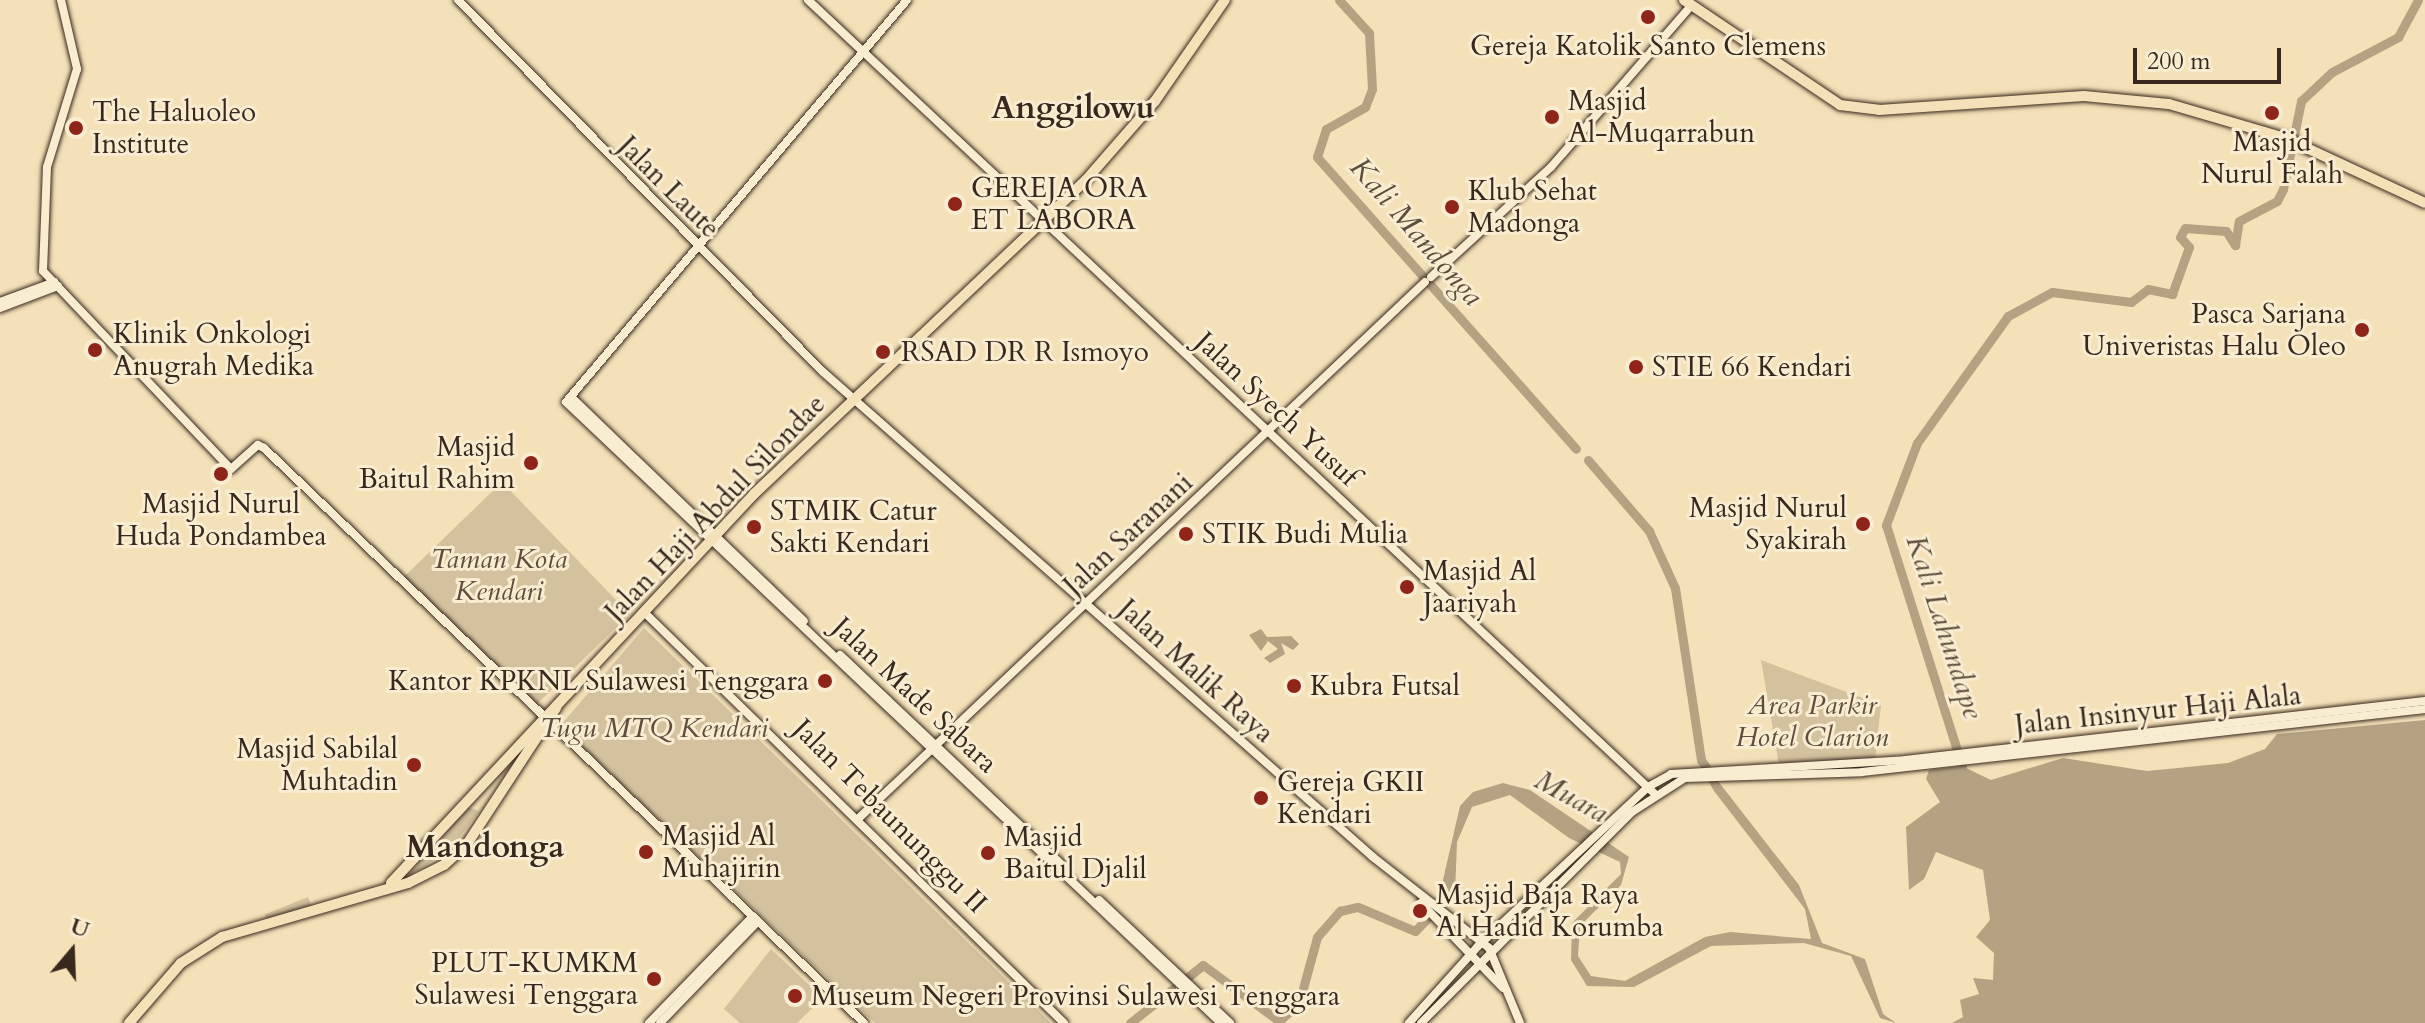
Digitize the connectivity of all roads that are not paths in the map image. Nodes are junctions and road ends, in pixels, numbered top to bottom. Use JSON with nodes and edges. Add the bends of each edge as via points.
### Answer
{"nodes":[{"id":1,"x":61,"y":0,"type":"edge"},
{"id":2,"x":458,"y":0,"type":"edge"},
{"id":3,"x":808,"y":0,"type":"edge"},
{"id":4,"x":907,"y":0,"type":"edge"},
{"id":5,"x":1225,"y":0,"type":"edge"},
{"id":6,"x":1687,"y":3,"type":"edge"},
{"id":7,"x":863,"y":52,"type":"junction"},
{"id":8,"x":2425,"y":203,"type":"edge"},
{"id":9,"x":1044,"y":222,"type":"junction"},
{"id":10,"x":698,"y":248,"type":"junction"},
{"id":11,"x":56,"y":284,"type":"junction"},
{"id":12,"x":0,"y":302,"type":"edge"},
{"id":13,"x":0,"y":308,"type":"edge"},
{"id":14,"x":854,"y":400,"type":"junction"},
{"id":15,"x":1270,"y":432,"type":"junction"},
{"id":16,"x":713,"y":539,"type":"junction"},
{"id":17,"x":1086,"y":602,"type":"junction"},
{"id":18,"x":645,"y":613,"type":"junction"},
{"id":19,"x":2425,"y":701,"type":"edge"},
{"id":20,"x":2425,"y":709,"type":"edge"},
{"id":21,"x":2352,"y":714,"type":"junction"},
{"id":22,"x":546,"y":721,"type":"junction"},
{"id":23,"x":932,"y":745,"type":"junction"},
{"id":24,"x":1651,"y":790,"type":"junction"},
{"id":25,"x":860,"y":817,"type":"junction"},
{"id":26,"x":1585,"y":855,"type":"junction"},
{"id":27,"x":401,"y":871,"type":"junction"},
{"id":28,"x":391,"y":883,"type":"junction"},
{"id":29,"x":408,"y":883,"type":"junction"},
{"id":30,"x":756,"y":918,"type":"junction"},
{"id":31,"x":1444,"y":919,"type":"junction"},
{"id":32,"x":1482,"y":943,"type":"junction"},
{"id":33,"x":1493,"y":955,"type":"junction"},
{"id":34,"x":1470,"y":956,"type":"junction"},
{"id":35,"x":1481,"y":967,"type":"junction"},
{"id":36,"x":1504,"y":989,"type":"junction"},
{"id":37,"x":1192,"y":990,"type":"junction"},
{"id":38,"x":129,"y":1023,"type":"edge"},
{"id":39,"x":649,"y":1023,"type":"edge"},
{"id":40,"x":660,"y":1023,"type":"edge"},
{"id":41,"x":864,"y":1023,"type":"edge"},
{"id":42,"x":1064,"y":1023,"type":"edge"},
{"id":43,"x":1221,"y":1023,"type":"edge"},
{"id":44,"x":1230,"y":1023,"type":"edge"},
{"id":45,"x":1409,"y":1023,"type":"edge"},
{"id":46,"x":1421,"y":1023,"type":"edge"},
{"id":47,"x":1520,"y":1023,"type":"edge"}],
"edges":[{"from":1,"to":11,"type":"street","via":[[77,66],[46,173],[47,224],[39,260]]},
{"from":2,"to":10,"type":"street","name":"Jalan Laute"},
{"from":3,"to":7,"type":"street","name":"Jalan Syech Yusuf"},
{"from":4,"to":7,"type":"street"},
{"from":5,"to":9,"type":"highway","name":"Jalan Haji Abdul Silondae","via":[[1139,122]]},
{"from":6,"to":8,"type":"highway","via":[[1810,90],[1848,107],[2117,97],[2194,109],[2290,140]]},
{"from":6,"to":15,"type":"street","name":"Jalan Saranani","via":[[1551,167]]},
{"from":7,"to":9,"type":"street","name":"Jalan Syech Yusuf"},
{"from":7,"to":10,"type":"street"},
{"from":9,"to":14,"type":"highway","name":"Jalan Haji Abdul Silondae"},
{"from":9,"to":15,"type":"street","name":"Jalan Syech Yusuf"},
{"from":10,"to":14,"type":"street","name":"Jalan Laute"},
{"from":10,"to":16,"type":"street","name":"Jalan Made Sabara","via":[[569,400]]},
{"from":11,"to":12,"type":"street"},
{"from":11,"to":13,"type":"street"},
{"from":11,"to":22,"type":"street","via":[[234,470],[258,445],[264,448]]},
{"from":14,"to":16,"type":"highway","name":"Jalan Haji Abdul Silondae"},
{"from":14,"to":17,"type":"street","name":"Jalan Malik Raya"},
{"from":15,"to":17,"type":"street","name":"Jalan Saranani"},
{"from":15,"to":24,"type":"street","name":"Jalan Syech Yusuf"},
{"from":16,"to":18,"type":"highway","name":"Jalan Haji Abdul Silondae"},
{"from":16,"to":23,"type":"street","name":"Jalan Made Sabara"},
{"from":17,"to":23,"type":"street","name":"Jalan Saranani"},
{"from":17,"to":31,"type":"street","name":"Jalan Malik Raya"},
{"from":18,"to":22,"type":"highway","name":"Jalan Haji Abdul Silondae"},
{"from":18,"to":25,"type":"street","name":"Jalan Tebaununggu II"},
{"from":19,"to":21,"type":"street","name":"Jalan Insinyur Haji Alala"},
{"from":20,"to":21,"type":"street","name":"Jalan Insinyur Haji Alala"},
{"from":21,"to":24,"type":"street","name":"Jalan Insinyur Haji Alala","via":[[1970,757],[1698,772]]},
{"from":22,"to":27,"type":"highway"},
{"from":22,"to":29,"type":"highway","via":[[467,844]]},
{"from":22,"to":30,"type":"street"},
{"from":23,"to":25,"type":"street","name":"Jalan Saranani"},
{"from":23,"to":37,"type":"street","name":"Jalan Made Sabara"},
{"from":24,"to":26,"type":"street","name":"Jalan Insinyur Haji Alala"},
{"from":25,"to":42,"type":"street","name":"Jalan Tebaununggu II"},
{"from":26,"to":32,"type":"street","name":"Jalan Insinyur Haji Alala"},
{"from":26,"to":33,"type":"street","name":"Jalan Insinyur Haji Alala"},
{"from":27,"to":28,"type":"highway"},
{"from":27,"to":29,"type":"highway"},
{"from":28,"to":29,"type":"highway"},
{"from":28,"to":38,"type":"highway","via":[[222,937],[181,963]]},
{"from":30,"to":39,"type":"street"},
{"from":30,"to":40,"type":"street"},
{"from":30,"to":41,"type":"street"},
{"from":31,"to":32,"type":"street"},
{"from":31,"to":34,"type":"street"},
{"from":32,"to":33,"type":"street"},
{"from":32,"to":34,"type":"street","name":"Jalan Insinyur Haji Alala"},
{"from":33,"to":35,"type":"street","name":"Jalan Insinyur Haji Alala"},
{"from":33,"to":36,"type":"street"},
{"from":34,"to":35,"type":"street"},
{"from":34,"to":45,"type":"street","name":"Jalan Insinyur Haji Alala"},
{"from":35,"to":36,"type":"street"},
{"from":35,"to":46,"type":"street","name":"Jalan Insinyur Haji Alala"},
{"from":36,"to":47,"type":"street"},
{"from":37,"to":43,"type":"street","name":"Jalan Made Sabara"},
{"from":37,"to":44,"type":"street","name":"Jalan Made Sabara"}]}
